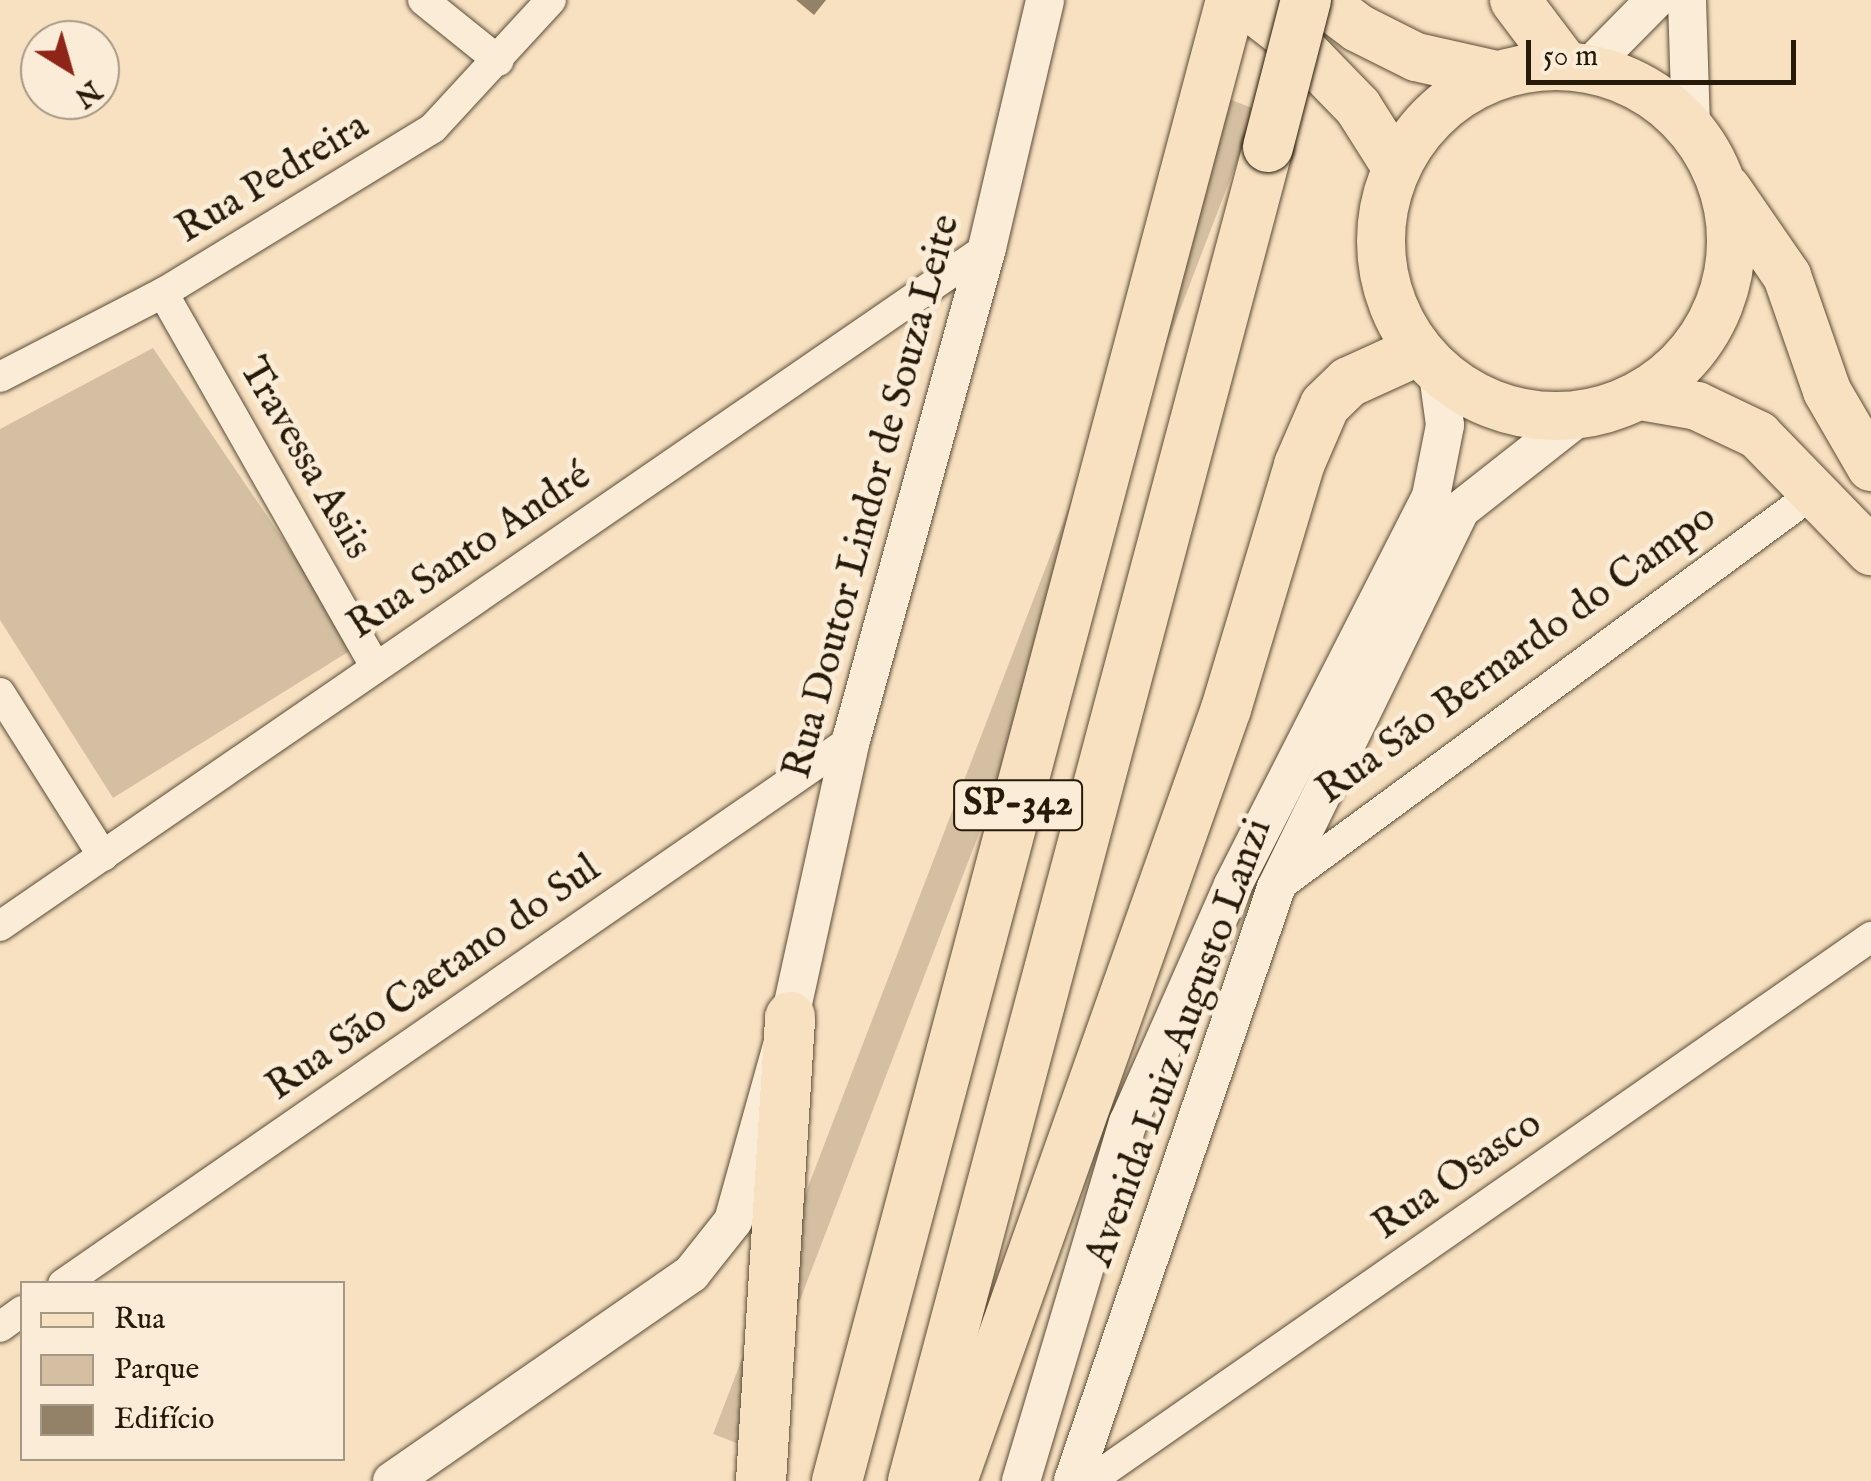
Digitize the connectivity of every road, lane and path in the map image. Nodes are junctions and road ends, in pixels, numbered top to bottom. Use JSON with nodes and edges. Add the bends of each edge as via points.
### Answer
{"nodes":[{"id":1,"x":423,"y":0,"type":"edge"},
{"id":2,"x":550,"y":0,"type":"edge"},
{"id":3,"x":1045,"y":0,"type":"edge"},
{"id":4,"x":1231,"y":0,"type":"edge"},
{"id":5,"x":1241,"y":0,"type":"edge"},
{"id":6,"x":1306,"y":0,"type":"edge"},
{"id":7,"x":1321,"y":0,"type":"edge"},
{"id":8,"x":1515,"y":0,"type":"edge"},
{"id":9,"x":1654,"y":0,"type":"edge"},
{"id":10,"x":1686,"y":0,"type":"edge"},
{"id":11,"x":500,"y":61,"type":"junction"},
{"id":12,"x":1576,"y":66,"type":"junction"},
{"id":13,"x":1496,"y":75,"type":"junction"},
{"id":14,"x":1691,"y":126,"type":"junction"},
{"id":15,"x":1396,"y":167,"type":"junction"},
{"id":16,"x":1726,"y":188,"type":"junction"},
{"id":17,"x":988,"y":248,"type":"junction"},
{"id":18,"x":164,"y":293,"type":"junction"},
{"id":19,"x":1428,"y":362,"type":"junction"},
{"id":20,"x":0,"y":377,"type":"edge"},
{"id":21,"x":1641,"y":396,"type":"junction"},
{"id":22,"x":1578,"y":417,"type":"junction"},
{"id":23,"x":1871,"y":467,"type":"edge"},
{"id":24,"x":1811,"y":495,"type":"junction"},
{"id":25,"x":1871,"y":550,"type":"edge"},
{"id":26,"x":374,"y":665,"type":"junction"},
{"id":27,"x":0,"y":693,"type":"edge"},
{"id":28,"x":851,"y":740,"type":"junction"},
{"id":29,"x":102,"y":856,"type":"junction"},
{"id":30,"x":1276,"y":888,"type":"junction"},
{"id":31,"x":0,"y":926,"type":"edge"},
{"id":32,"x":1871,"y":937,"type":"edge"},
{"id":33,"x":790,"y":1017,"type":"junction"},
{"id":34,"x":67,"y":1281,"type":"edge"},
{"id":35,"x":392,"y":1481,"type":"edge"},
{"id":36,"x":761,"y":1481,"type":"edge"},
{"id":37,"x":836,"y":1481,"type":"edge"},
{"id":38,"x":912,"y":1481,"type":"edge"},
{"id":39,"x":952,"y":1481,"type":"edge"},
{"id":40,"x":1021,"y":1481,"type":"edge"},
{"id":41,"x":1073,"y":1481,"type":"edge"},
{"id":42,"x":1090,"y":1481,"type":"edge"}],
"edges":[{"from":1,"to":11,"type":"street"},
{"from":2,"to":11,"type":"street","name":"Rua Pedreira"},
{"from":3,"to":17,"type":"street","name":"Rua Doutor Lindor de Souza Leite"},
{"from":4,"to":37,"type":"highway","number":"SP-342"},
{"from":5,"to":15,"type":"main road","via":[[1294,41],[1358,106]]},
{"from":6,"to":38,"type":"highway","number":"SP-342","bridge":true},
{"from":7,"to":13,"type":"main road","via":[[1416,57]]},
{"from":8,"to":12,"type":"highway"},
{"from":9,"to":12,"type":"street"},
{"from":10,"to":14,"type":"street"},
{"from":11,"to":18,"type":"street","name":"Rua Pedreira","via":[[433,128]]},
{"from":12,"to":13,"type":"main road"},
{"from":12,"to":14,"type":"main road","via":[[1645,88]]},
{"from":13,"to":15,"type":"main road","via":[[1437,111]]},
{"from":14,"to":16,"type":"main road"},
{"from":15,"to":19,"type":"main road","via":[[1380,230],[1387,294]]},
{"from":16,"to":21,"type":"main road","via":[[1732,268],[1714,313],[1701,343]]},
{"from":16,"to":23,"type":"main road","via":[[1787,276],[1826,390]]},
{"from":17,"to":26,"type":"street","name":"Rua Santo André"},
{"from":17,"to":28,"type":"street","name":"Rua Doutor Lindor de Souza Leite"},
{"from":18,"to":20,"type":"street","name":"Rua Pedreira"},
{"from":18,"to":26,"type":"street","name":"Travessa Asiis"},
{"from":19,"to":22,"type":"main road","via":[[1480,401]]},
{"from":19,"to":39,"type":"highway","via":[[1350,382],[1324,405],[1299,465],[1226,709]]},
{"from":19,"to":40,"type":"street","name":"Avenida Luiz Augusto Lanzi","via":[[1445,425],[1430,496],[1233,886],[1128,1123]]},
{"from":21,"to":22,"type":"main road"},
{"from":21,"to":24,"type":"main road","via":[[1697,406],[1758,435]]},
{"from":22,"to":30,"type":"street","name":"Avenida Luiz Augusto Lanzi","via":[[1460,510]]},
{"from":24,"to":25,"type":"main road"},
{"from":24,"to":30,"type":"street","name":"Rua São Bernardo do Campo"},
{"from":26,"to":29,"type":"street","name":"Rua Santo André"},
{"from":27,"to":29,"type":"street"},
{"from":28,"to":33,"type":"street","name":"Rua Doutor Lindor de Souza Leite"},
{"from":28,"to":34,"type":"street","name":"Rua São Caetano do Sul"},
{"from":29,"to":31,"type":"street","name":"Rua Santo André"},
{"from":30,"to":41,"type":"street","name":"Avenida Luiz Augusto Lanzi"},
{"from":32,"to":42,"type":"street","name":"Rua Osasco"},
{"from":33,"to":35,"type":"street","via":[[746,1182],[714,1250],[690,1274]]},
{"from":33,"to":36,"type":"highway"}]}
